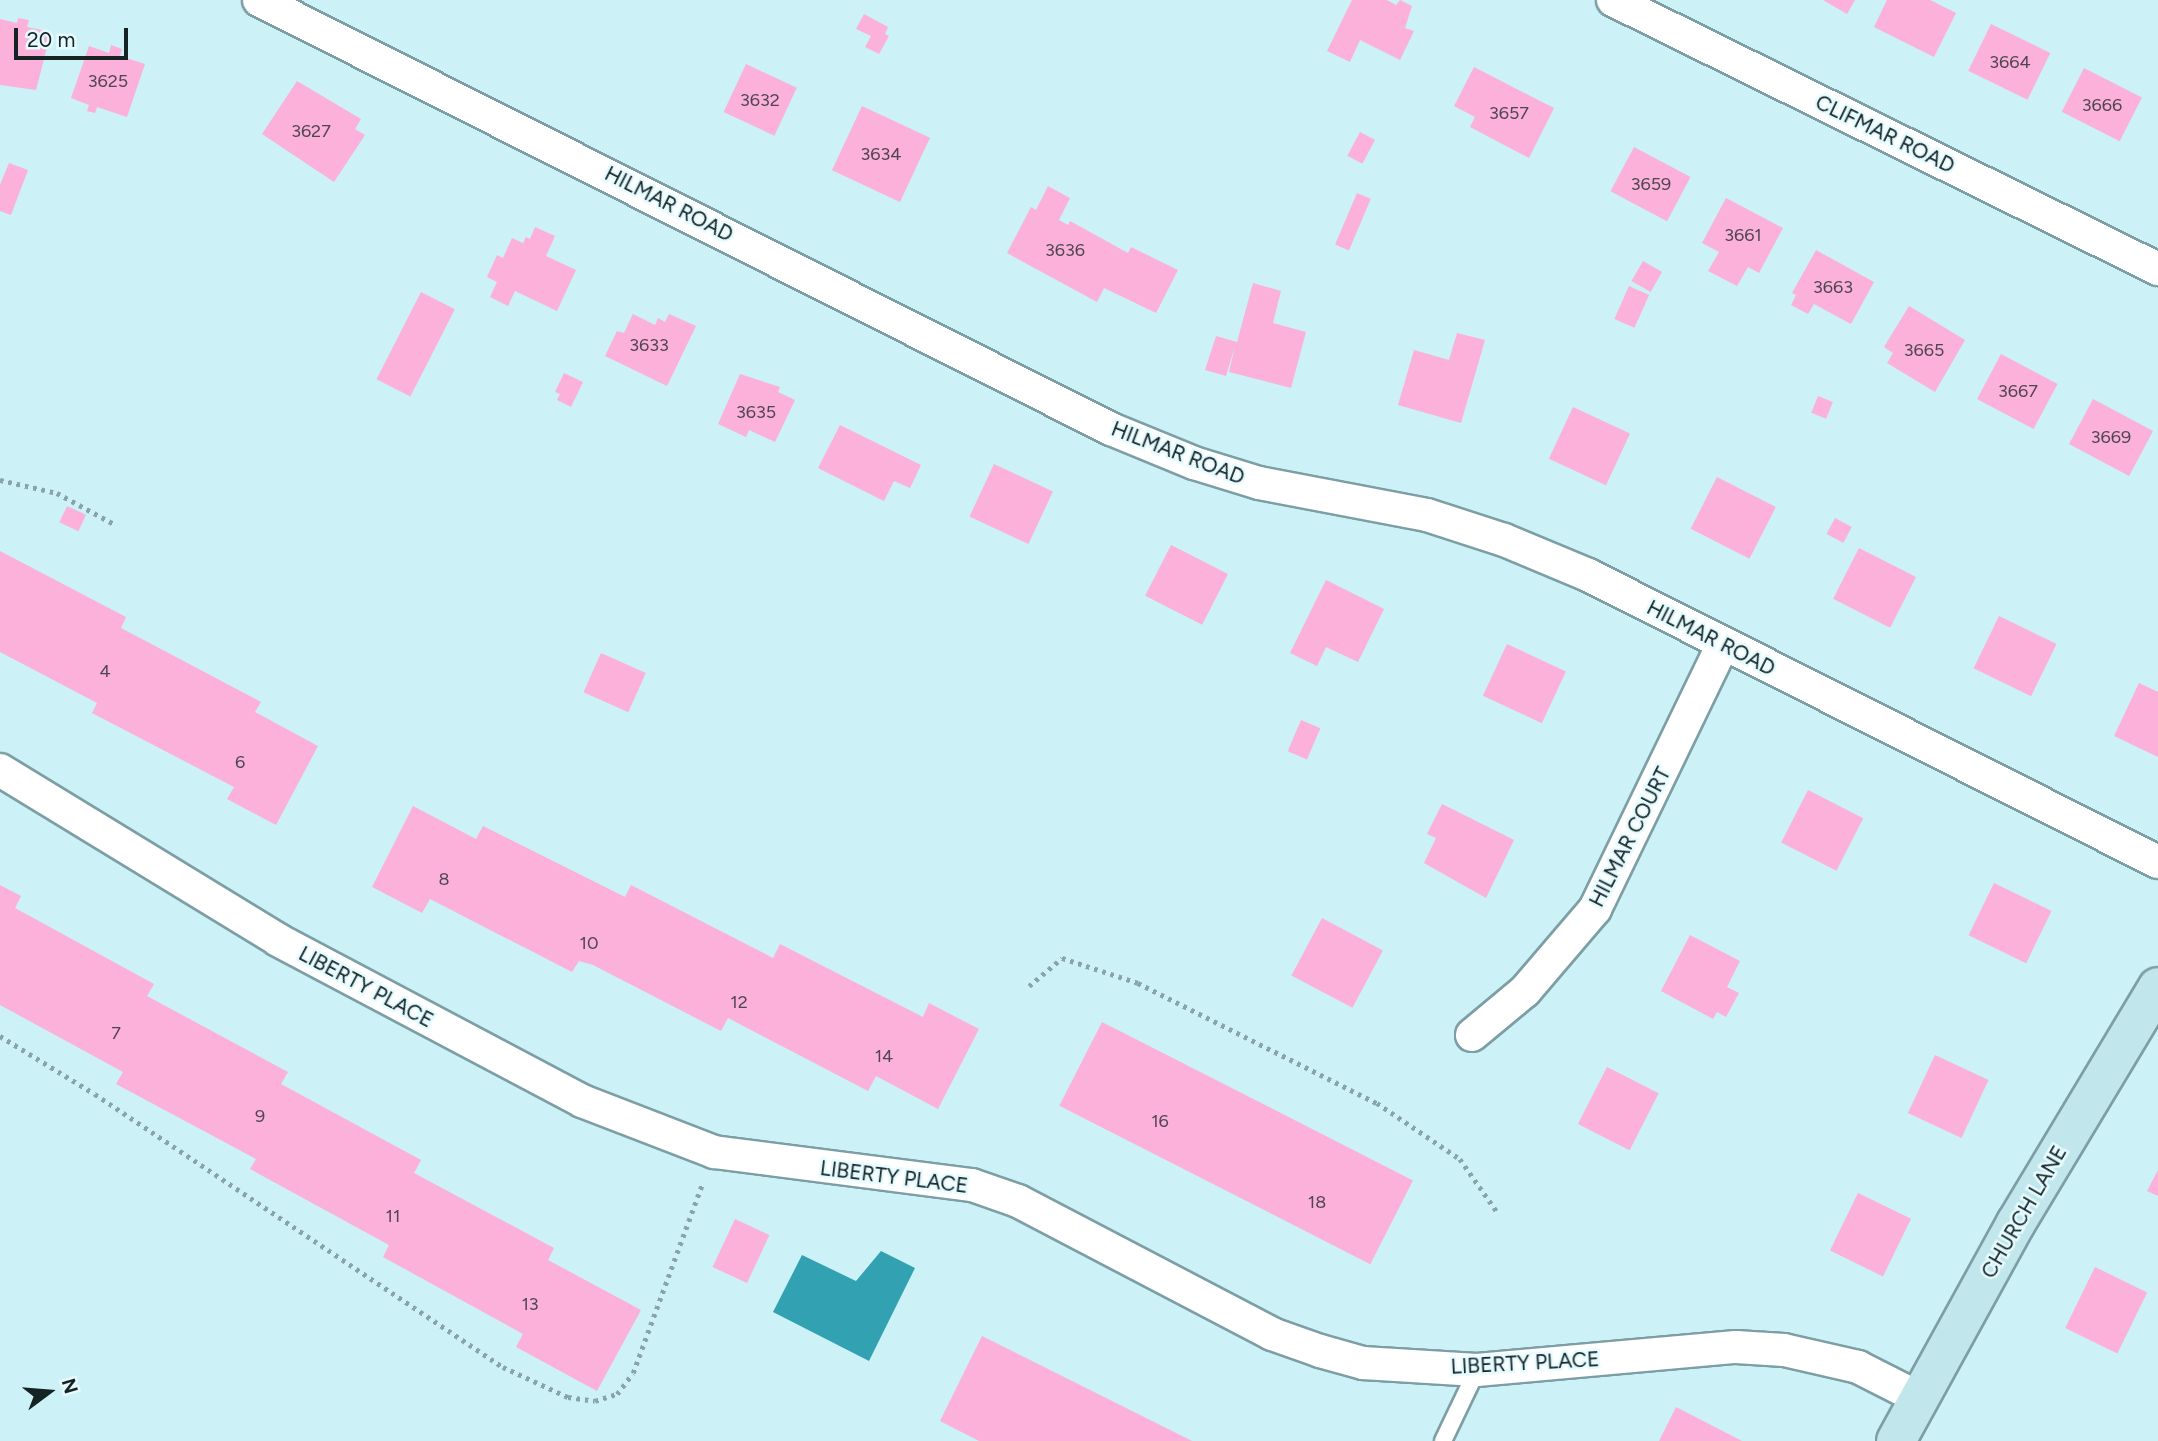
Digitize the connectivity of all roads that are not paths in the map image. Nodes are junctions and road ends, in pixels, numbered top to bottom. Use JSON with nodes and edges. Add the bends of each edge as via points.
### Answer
{"nodes":[{"id":1,"x":259,"y":0,"type":"edge"},
{"id":2,"x":1613,"y":0,"type":"edge"},
{"id":3,"x":2158,"y":269,"type":"edge"},
{"id":4,"x":1723,"y":645,"type":"junction"},
{"id":5,"x":0,"y":770,"type":"edge"},
{"id":6,"x":2158,"y":862,"type":"edge"},
{"id":7,"x":2158,"y":987,"type":"edge"},
{"id":8,"x":1472,"y":1035,"type":"dead end"},
{"id":9,"x":1477,"y":1370,"type":"junction"},
{"id":10,"x":1919,"y":1398,"type":"junction"},
{"id":11,"x":1443,"y":1441,"type":"edge"},
{"id":12,"x":1896,"y":1441,"type":"edge"}],
"edges":[{"from":1,"to":4,"type":"street","name":"HILMAR ROAD","via":[[1111,429],[1259,483],[1427,516],[1504,540],[1588,575]]},
{"from":2,"to":3,"type":"street","name":"CLIFMAR ROAD"},
{"from":4,"to":6,"type":"street","name":"HILMAR ROAD"},
{"from":4,"to":8,"type":"street","name":"HILMAR COURT","via":[[1595,909],[1525,990]]},
{"from":5,"to":9,"type":"street","name":"LIBERTY PLACE","via":[[278,940],[582,1101],[714,1152],[972,1185],[1018,1201],[1272,1334],[1363,1363]]},
{"from":7,"to":10,"type":"street","name":"CHURCH LANE","via":[[2016,1223]]},
{"from":9,"to":10,"type":"street","name":"LIBERTY PLACE","via":[[1735,1347],[1784,1350],[1858,1367]]},
{"from":9,"to":11,"type":"lane"},
{"from":10,"to":12,"type":"street","name":"CHURCH LANE"}]}
